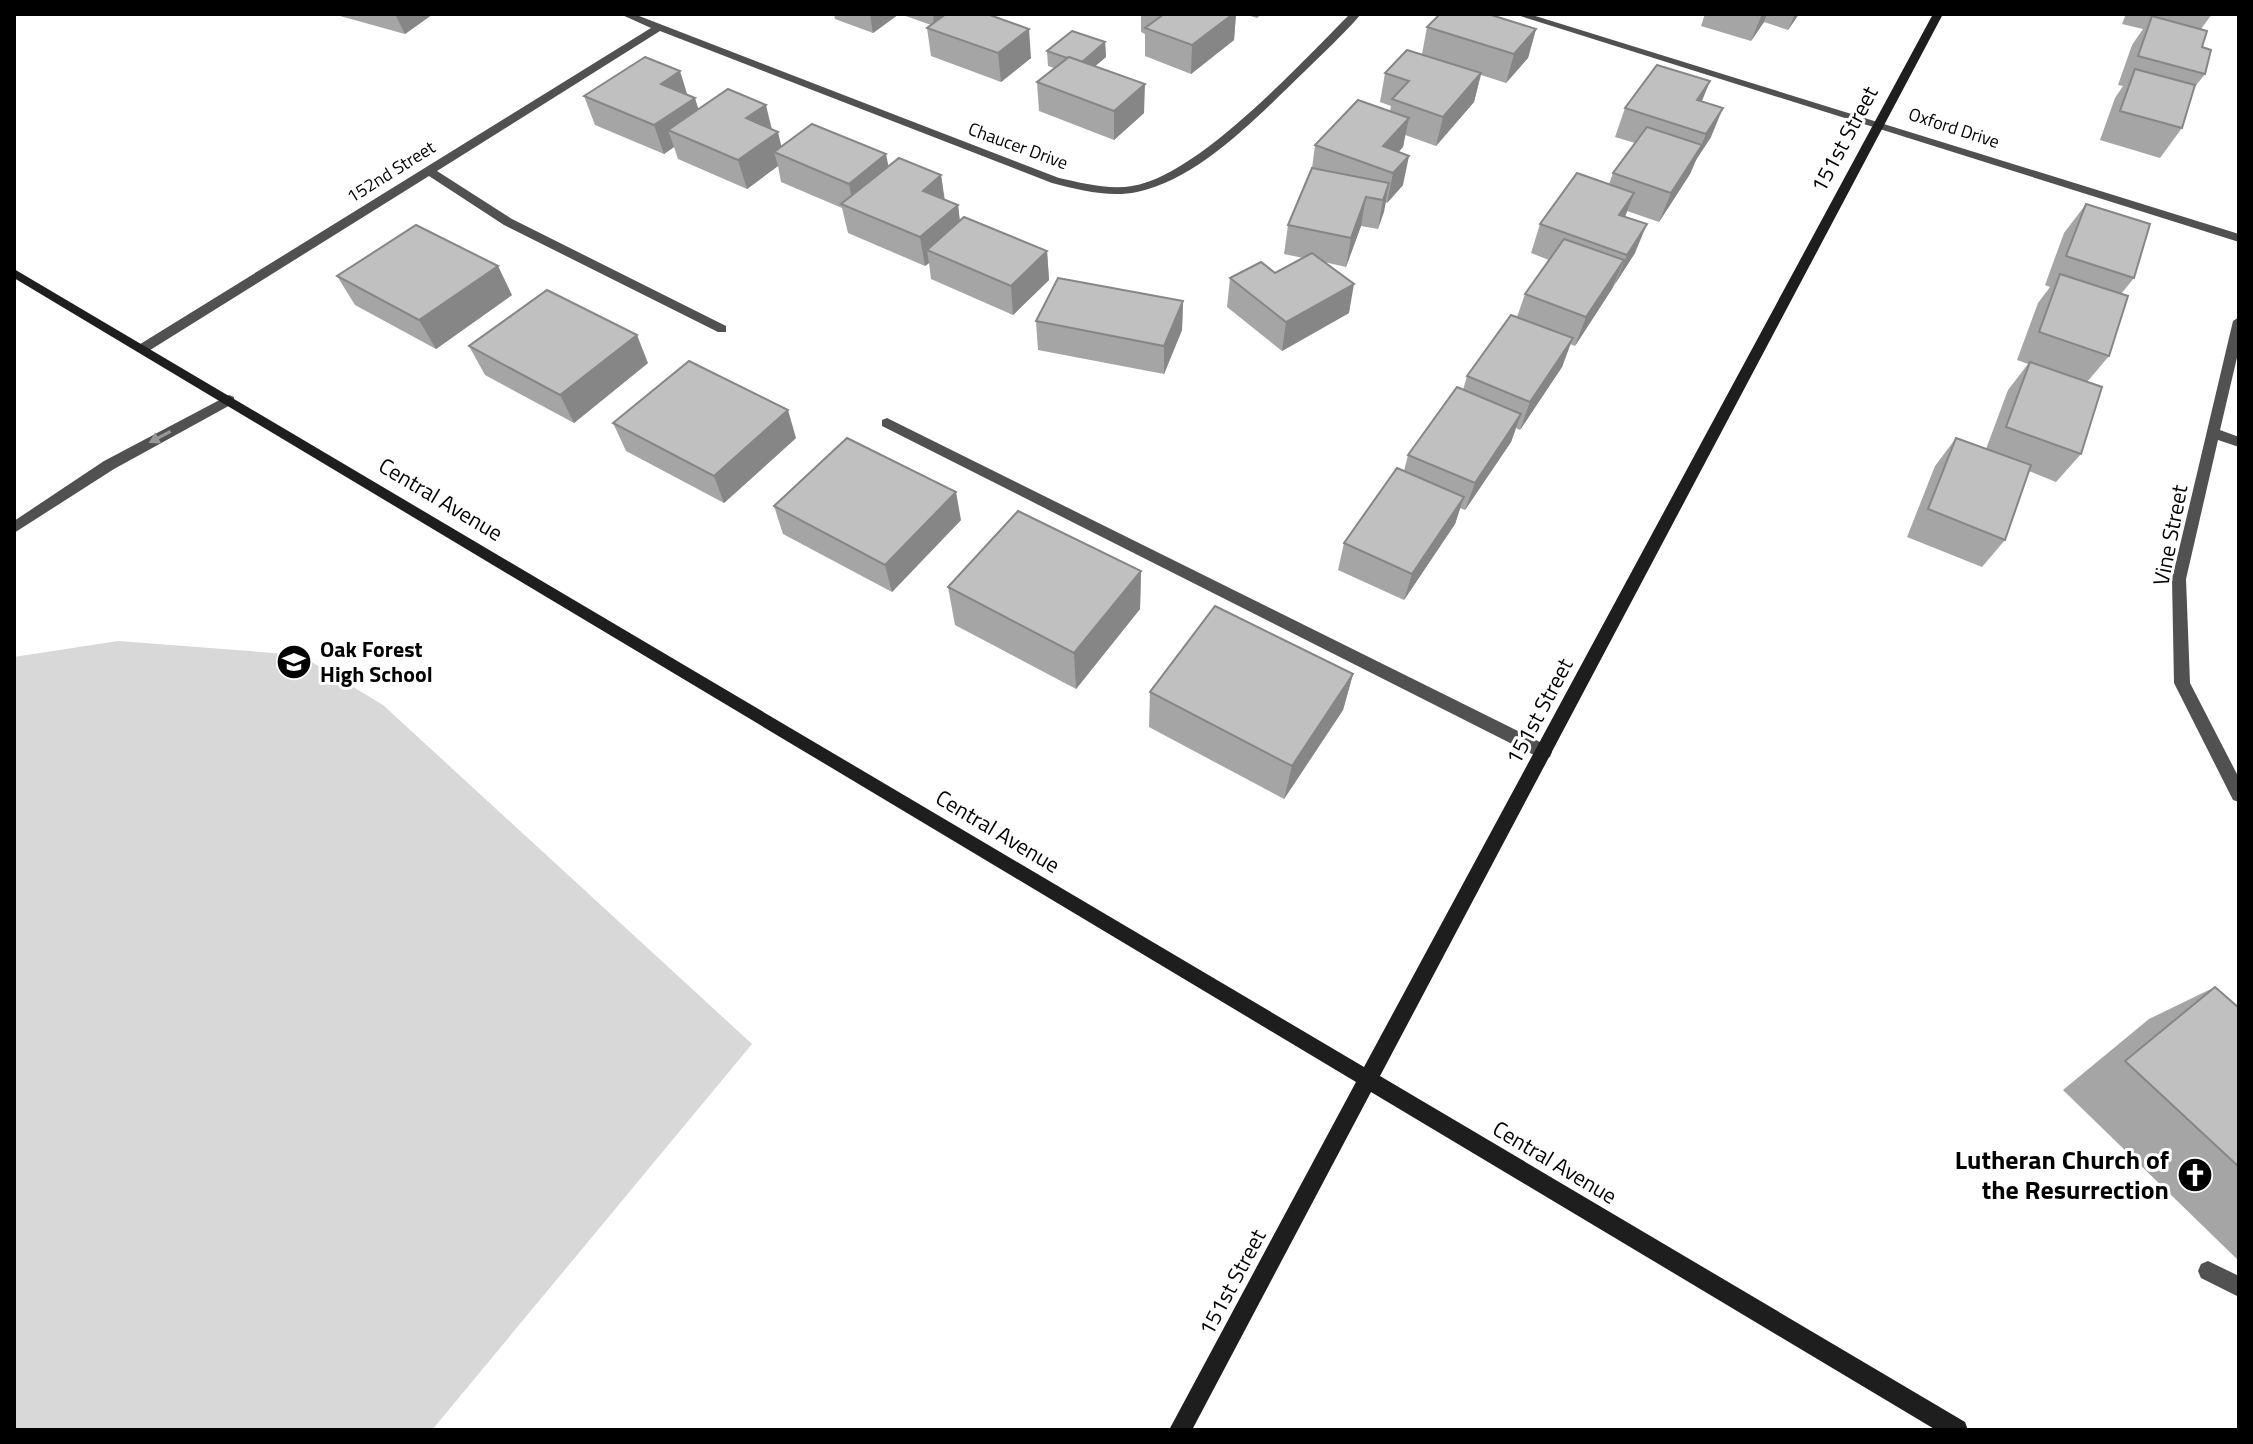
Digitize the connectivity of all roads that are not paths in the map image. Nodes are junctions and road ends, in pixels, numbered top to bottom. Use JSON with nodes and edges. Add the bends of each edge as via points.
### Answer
{"nodes":[{"id":1,"x":625,"y":14,"type":"edge"},
{"id":2,"x":1356,"y":14,"type":"edge"},
{"id":3,"x":1519,"y":14,"type":"edge"},
{"id":4,"x":1938,"y":14,"type":"edge"},
{"id":5,"x":659,"y":27,"type":"junction"},
{"id":6,"x":1879,"y":124,"type":"junction"},
{"id":7,"x":428,"y":170,"type":"junction"},
{"id":8,"x":2239,"y":238,"type":"edge"},
{"id":9,"x":14,"y":273,"type":"edge"},
{"id":10,"x":2239,"y":321,"type":"edge"},
{"id":11,"x":722,"y":329,"type":"dead end"},
{"id":12,"x":142,"y":349,"type":"junction"},
{"id":13,"x":229,"y":400,"type":"junction"},
{"id":14,"x":887,"y":423,"type":"dead end"},
{"id":15,"x":2214,"y":433,"type":"junction"},
{"id":16,"x":2239,"y":442,"type":"edge"},
{"id":17,"x":14,"y":528,"type":"edge"},
{"id":18,"x":1544,"y":752,"type":"junction"},
{"id":19,"x":2239,"y":795,"type":"edge"},
{"id":20,"x":1369,"y":1080,"type":"junction"},
{"id":21,"x":2208,"y":1271,"type":"dead end"},
{"id":22,"x":2239,"y":1287,"type":"edge"},
{"id":23,"x":1180,"y":1430,"type":"edge"},
{"id":24,"x":1957,"y":1430,"type":"edge"}],
"edges":[{"from":1,"to":5,"type":"street","name":"Chaucer Drive"},
{"from":2,"to":5,"type":"street","name":"Chaucer Drive","via":[[1212,150],[1177,173],[1137,189],[1095,189],[1056,181]]},
{"from":3,"to":6,"type":"street","name":"Oxford Drive"},
{"from":4,"to":6,"type":"street","name":"151st Street"},
{"from":5,"to":7,"type":"street","name":"152nd Street"},
{"from":6,"to":8,"type":"street","name":"Oxford Drive"},
{"from":6,"to":18,"type":"street","name":"151st Street"},
{"from":7,"to":11,"type":"street","via":[[508,222]]},
{"from":7,"to":12,"type":"street","name":"152nd Street"},
{"from":9,"to":12,"type":"street","name":"Central Avenue"},
{"from":10,"to":15,"type":"street","name":"Vine Street"},
{"from":12,"to":13,"type":"street","name":"Central Avenue"},
{"from":13,"to":17,"type":"street","one_way":true,"via":[[109,465]]},
{"from":13,"to":20,"type":"street","name":"Central Avenue"},
{"from":14,"to":18,"type":"street"},
{"from":15,"to":16,"type":"street"},
{"from":15,"to":19,"type":"street","name":"Vine Street","via":[[2179,579],[2182,683]]},
{"from":18,"to":20,"type":"street","name":"151st Street"},
{"from":20,"to":23,"type":"street","name":"151st Street"},
{"from":20,"to":24,"type":"street","name":"Central Avenue"},
{"from":21,"to":22,"type":"street"}]}
